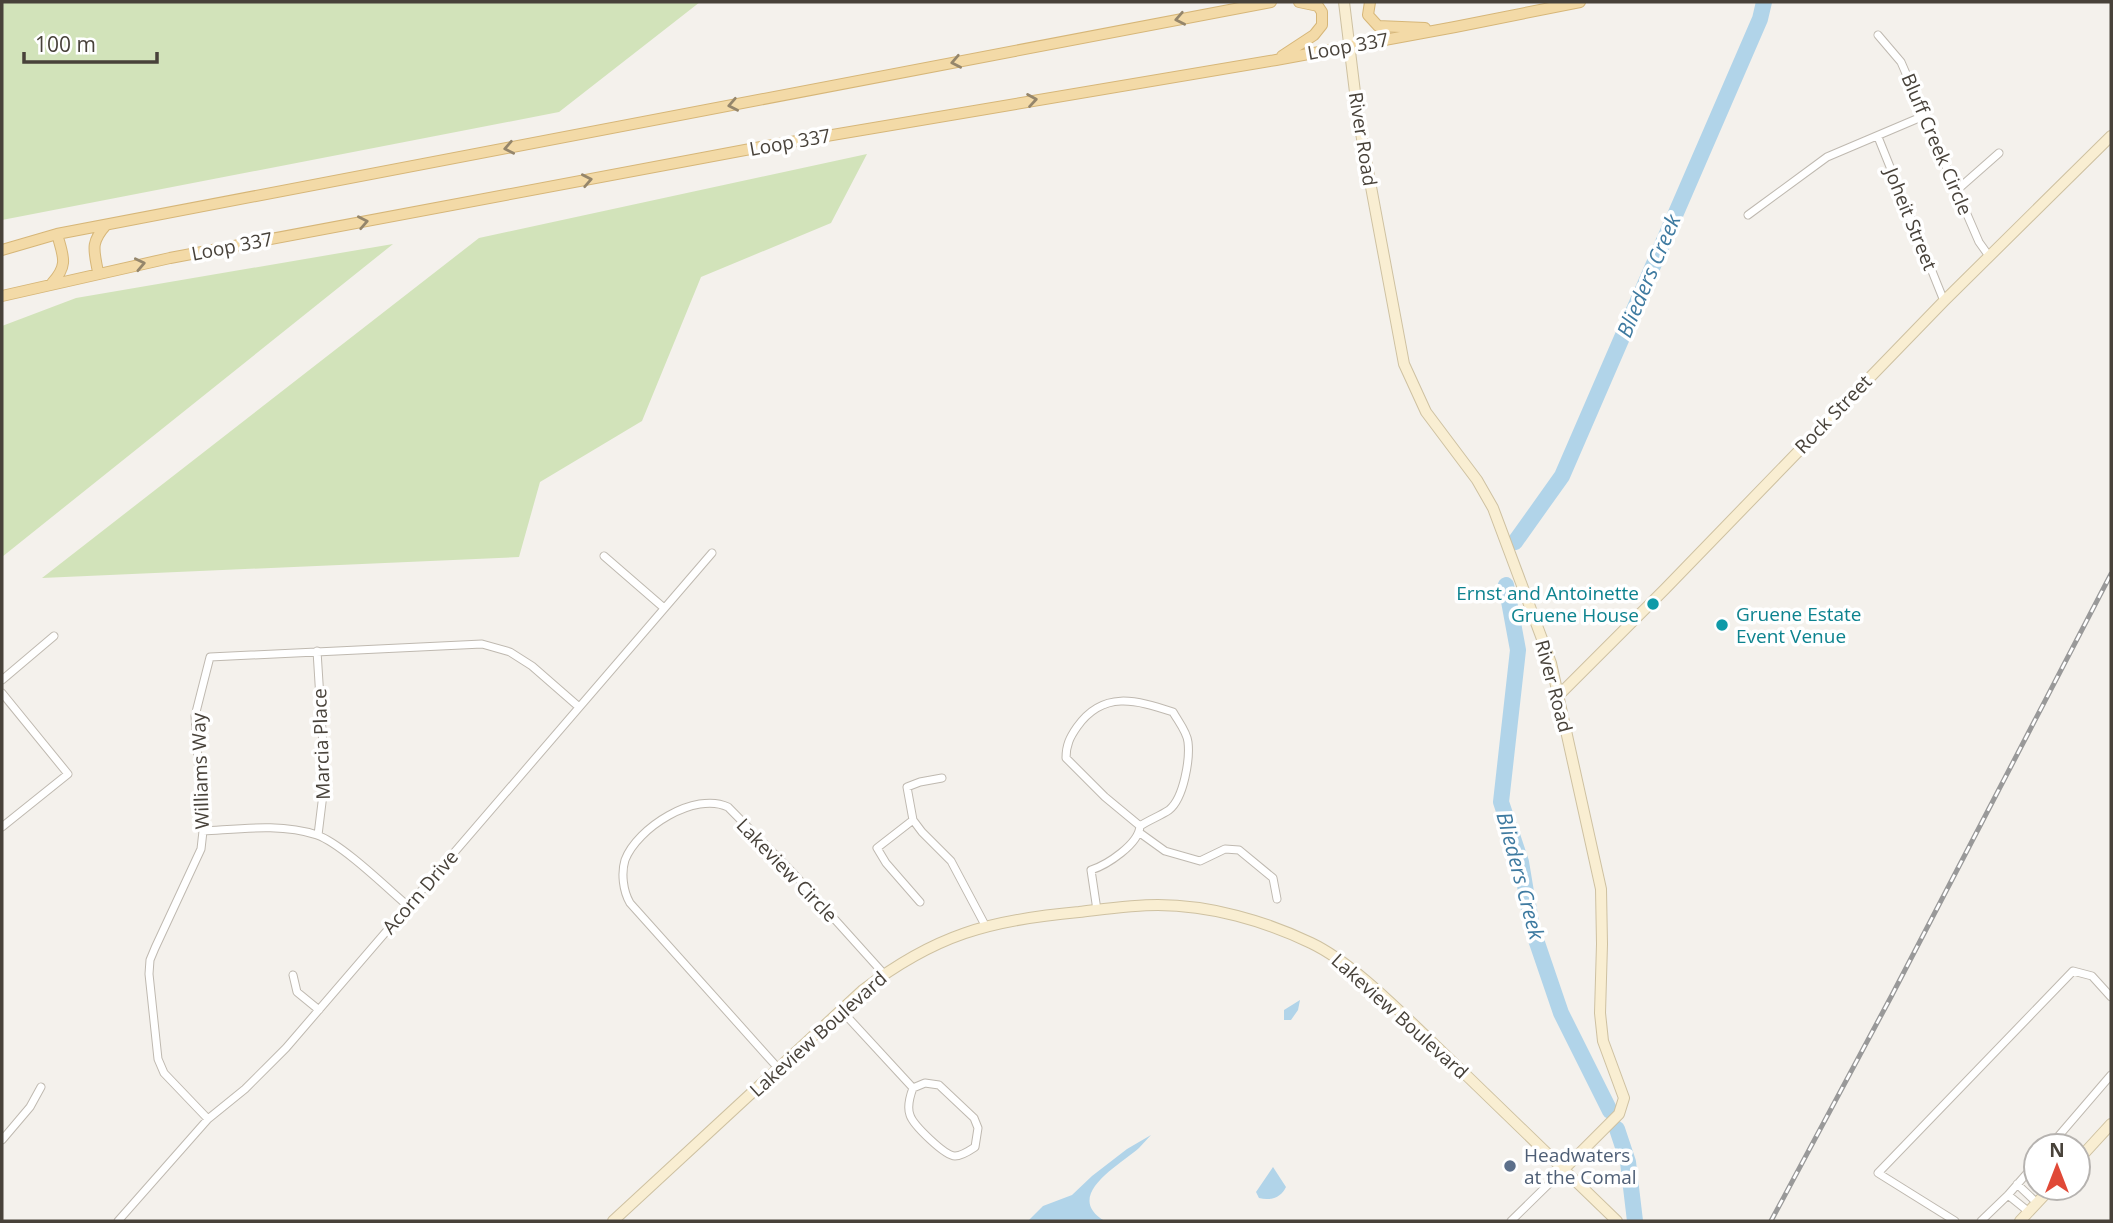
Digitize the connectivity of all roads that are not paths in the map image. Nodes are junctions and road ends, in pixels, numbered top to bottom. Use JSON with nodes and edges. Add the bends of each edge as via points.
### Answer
{"nodes":[{"id":1,"x":1271,"y":2,"type":"edge"},
{"id":2,"x":1299,"y":2,"type":"edge"},
{"id":3,"x":1344,"y":2,"type":"edge"},
{"id":4,"x":1370,"y":2,"type":"edge"},
{"id":5,"x":1580,"y":2,"type":"edge"},
{"id":6,"x":1455,"y":27,"type":"junction"},
{"id":7,"x":1878,"y":35,"type":"dead end"},
{"id":8,"x":1350,"y":45,"type":"junction"},
{"id":9,"x":1276,"y":60,"type":"junction"},
{"id":10,"x":1926,"y":116,"type":"junction"},
{"id":11,"x":2111,"y":136,"type":"edge"},
{"id":12,"x":1878,"y":137,"type":"junction"},
{"id":13,"x":2000,"y":153,"type":"dead end"},
{"id":14,"x":1957,"y":190,"type":"junction"},
{"id":15,"x":1748,"y":215,"type":"dead end"},
{"id":16,"x":106,"y":225,"type":"junction"},
{"id":17,"x":57,"y":234,"type":"junction"},
{"id":18,"x":2,"y":250,"type":"edge"},
{"id":19,"x":1989,"y":257,"type":"junction"},
{"id":20,"x":99,"y":272,"type":"junction"},
{"id":21,"x":52,"y":283,"type":"junction"},
{"id":22,"x":2,"y":296,"type":"edge"},
{"id":23,"x":1944,"y":301,"type":"junction"},
{"id":24,"x":712,"y":553,"type":"dead end"},
{"id":25,"x":604,"y":556,"type":"dead end"},
{"id":26,"x":664,"y":608,"type":"junction"},
{"id":27,"x":54,"y":636,"type":"dead end"},
{"id":28,"x":317,"y":651,"type":"junction"},
{"id":29,"x":2,"y":680,"type":"edge"},
{"id":30,"x":2,"y":693,"type":"edge"},
{"id":31,"x":1559,"y":695,"type":"junction"},
{"id":32,"x":579,"y":707,"type":"junction"},
{"id":33,"x":942,"y":778,"type":"dead end"},
{"id":34,"x":913,"y":820,"type":"junction"},
{"id":35,"x":2,"y":827,"type":"edge"},
{"id":36,"x":1140,"y":830,"type":"junction"},
{"id":37,"x":203,"y":831,"type":"junction"},
{"id":38,"x":318,"y":835,"type":"junction"},
{"id":39,"x":1277,"y":899,"type":"dead end"},
{"id":40,"x":920,"y":902,"type":"dead end"},
{"id":41,"x":408,"y":906,"type":"junction"},
{"id":42,"x":1097,"y":910,"type":"junction"},
{"id":43,"x":985,"y":925,"type":"junction"},
{"id":44,"x":884,"y":974,"type":"junction"},
{"id":45,"x":293,"y":975,"type":"dead end"},
{"id":46,"x":2111,"y":997,"type":"edge"},
{"id":47,"x":319,"y":1010,"type":"junction"},
{"id":48,"x":841,"y":1010,"type":"junction"},
{"id":49,"x":778,"y":1068,"type":"junction"},
{"id":50,"x":2111,"y":1075,"type":"edge"},
{"id":51,"x":41,"y":1087,"type":"dead end"},
{"id":52,"x":913,"y":1088,"type":"junction"},
{"id":53,"x":208,"y":1119,"type":"junction"},
{"id":54,"x":2111,"y":1124,"type":"edge"},
{"id":55,"x":2062,"y":1132,"type":"edge"},
{"id":56,"x":2,"y":1140,"type":"edge"},
{"id":57,"x":2092,"y":1145,"type":"edge"},
{"id":58,"x":1564,"y":1169,"type":"junction"},
{"id":59,"x":2022,"y":1178,"type":"edge"},
{"id":60,"x":2017,"y":1184,"type":"junction"},
{"id":61,"x":2008,"y":1195,"type":"junction"},
{"id":62,"x":2038,"y":1202,"type":"edge"},
{"id":63,"x":2033,"y":1208,"type":"junction"},
{"id":64,"x":118,"y":1221,"type":"edge"},
{"id":65,"x":612,"y":1221,"type":"edge"},
{"id":66,"x":1511,"y":1221,"type":"edge"},
{"id":67,"x":1617,"y":1221,"type":"edge"},
{"id":68,"x":1955,"y":1221,"type":"edge"},
{"id":69,"x":1981,"y":1221,"type":"edge"},
{"id":70,"x":2020,"y":1221,"type":"edge"}],
"edges":[{"from":1,"to":16,"type":"main road","one_way":true},
{"from":2,"to":9,"type":"main road","via":[[1318,6],[1322,25]]},
{"from":3,"to":8,"type":"street","name":"River Road"},
{"from":4,"to":6,"type":"main road","via":[[1368,15],[1378,26]]},
{"from":5,"to":6,"type":"main road","name":"Loop 337"},
{"from":6,"to":8,"type":"main road","name":"Loop 337"},
{"from":7,"to":10,"type":"street","name":"Bluff Creek Circle","via":[[1901,62]]},
{"from":8,"to":9,"type":"main road","name":"Loop 337"},
{"from":8,"to":31,"type":"street","name":"River Road","via":[[1360,129],[1404,364],[1426,412],[1493,508]]},
{"from":20,"to":9,"type":"main road","name":"Loop 337","one_way":true,"via":[[761,147]]},
{"from":10,"to":12,"type":"street"},
{"from":10,"to":14,"type":"street","name":"Bluff Creek Circle"},
{"from":11,"to":19,"type":"street","name":"Rock Street"},
{"from":12,"to":15,"type":"street","via":[[1827,157]]},
{"from":12,"to":23,"type":"street","name":"Joheit Street"},
{"from":13,"to":14,"type":"street"},
{"from":14,"to":19,"type":"street","name":"Bluff Creek Circle"},
{"from":16,"to":17,"type":"main road"},
{"from":16,"to":20,"type":"main road","via":[[93,244]]},
{"from":17,"to":18,"type":"main road"},
{"from":17,"to":21,"type":"main road","via":[[64,263]]},
{"from":19,"to":23,"type":"street","name":"Rock Street"},
{"from":20,"to":21,"type":"main road","name":"Loop 337"},
{"from":21,"to":22,"type":"main road","name":"Loop 337"},
{"from":23,"to":31,"type":"street","name":"Rock Street"},
{"from":24,"to":26,"type":"street","name":"Acorn Drive"},
{"from":25,"to":26,"type":"street"},
{"from":26,"to":32,"type":"street","name":"Acorn Drive"},
{"from":27,"to":29,"type":"street"},
{"from":28,"to":32,"type":"street","name":"Williams Way","via":[[482,644],[510,652]]},
{"from":28,"to":37,"type":"street","name":"Williams Way","via":[[210,657],[195,716]]},
{"from":28,"to":38,"type":"street","name":"Marcia Place","via":[[325,778]]},
{"from":30,"to":35,"type":"street","via":[[68,774]]},
{"from":31,"to":58,"type":"street","name":"River Road","via":[[1601,888],[1603,1041],[1624,1098],[1619,1114]]},
{"from":32,"to":41,"type":"street","name":"Acorn Drive"},
{"from":33,"to":34,"type":"street","via":[[907,787]]},
{"from":34,"to":40,"type":"street","via":[[877,848]]},
{"from":34,"to":43,"type":"street","via":[[951,861]]},
{"from":36,"to":36,"type":"street","via":[[1152,817],[1170,809],[1180,792],[1188,740],[1173,712],[1140,701],[1109,701],[1082,720],[1066,746],[1066,758]]},
{"from":36,"to":39,"type":"street","via":[[1166,851],[1200,861],[1225,849],[1239,850],[1273,878]]},
{"from":36,"to":42,"type":"street","via":[[1114,860],[1091,870]]},
{"from":37,"to":38,"type":"street","via":[[273,828]]},
{"from":37,"to":53,"type":"street","name":"Williams Way","via":[[201,849],[150,960],[149,974],[158,1059],[164,1073]]},
{"from":38,"to":41,"type":"street","via":[[344,851]]},
{"from":41,"to":47,"type":"street","name":"Acorn Drive"},
{"from":42,"to":43,"type":"street","name":"Lakeview Boulevard"},
{"from":42,"to":58,"type":"street","name":"Lakeview Boulevard","via":[[1192,907],[1254,921],[1313,944],[1343,963],[1407,1018]]},
{"from":43,"to":44,"type":"street","name":"Lakeview Boulevard","via":[[930,946]]},
{"from":44,"to":48,"type":"street","name":"Lakeview Boulevard"},
{"from":44,"to":49,"type":"street","name":"Lakeview Circle","via":[[728,807],[699,803],[683,808],[643,835],[626,860],[624,879],[630,903]]},
{"from":45,"to":47,"type":"street","via":[[297,992]]},
{"from":46,"to":68,"type":"street","via":[[2092,976],[2073,971],[1878,1173]]},
{"from":47,"to":53,"type":"street","name":"Acorn Drive","via":[[245,1089]]},
{"from":48,"to":49,"type":"street","name":"Lakeview Boulevard"},
{"from":48,"to":52,"type":"street"},
{"from":49,"to":65,"type":"street","name":"Lakeview Boulevard"},
{"from":50,"to":55,"type":"street"},
{"from":51,"to":56,"type":"street"},
{"from":52,"to":52,"type":"street","via":[[910,1116],[946,1154],[955,1156],[975,1147],[978,1128],[974,1118],[939,1085],[925,1083]]},
{"from":53,"to":64,"type":"street","name":"Acorn Drive"},
{"from":54,"to":57,"type":"street"},
{"from":58,"to":66,"type":"street"},
{"from":58,"to":67,"type":"street","name":"Lakeview Boulevard"},
{"from":59,"to":60,"type":"street"},
{"from":60,"to":61,"type":"street"},
{"from":60,"to":63,"type":"street"},
{"from":61,"to":63,"type":"street"},
{"from":61,"to":69,"type":"street"},
{"from":62,"to":63,"type":"street"},
{"from":63,"to":70,"type":"street"}]}
